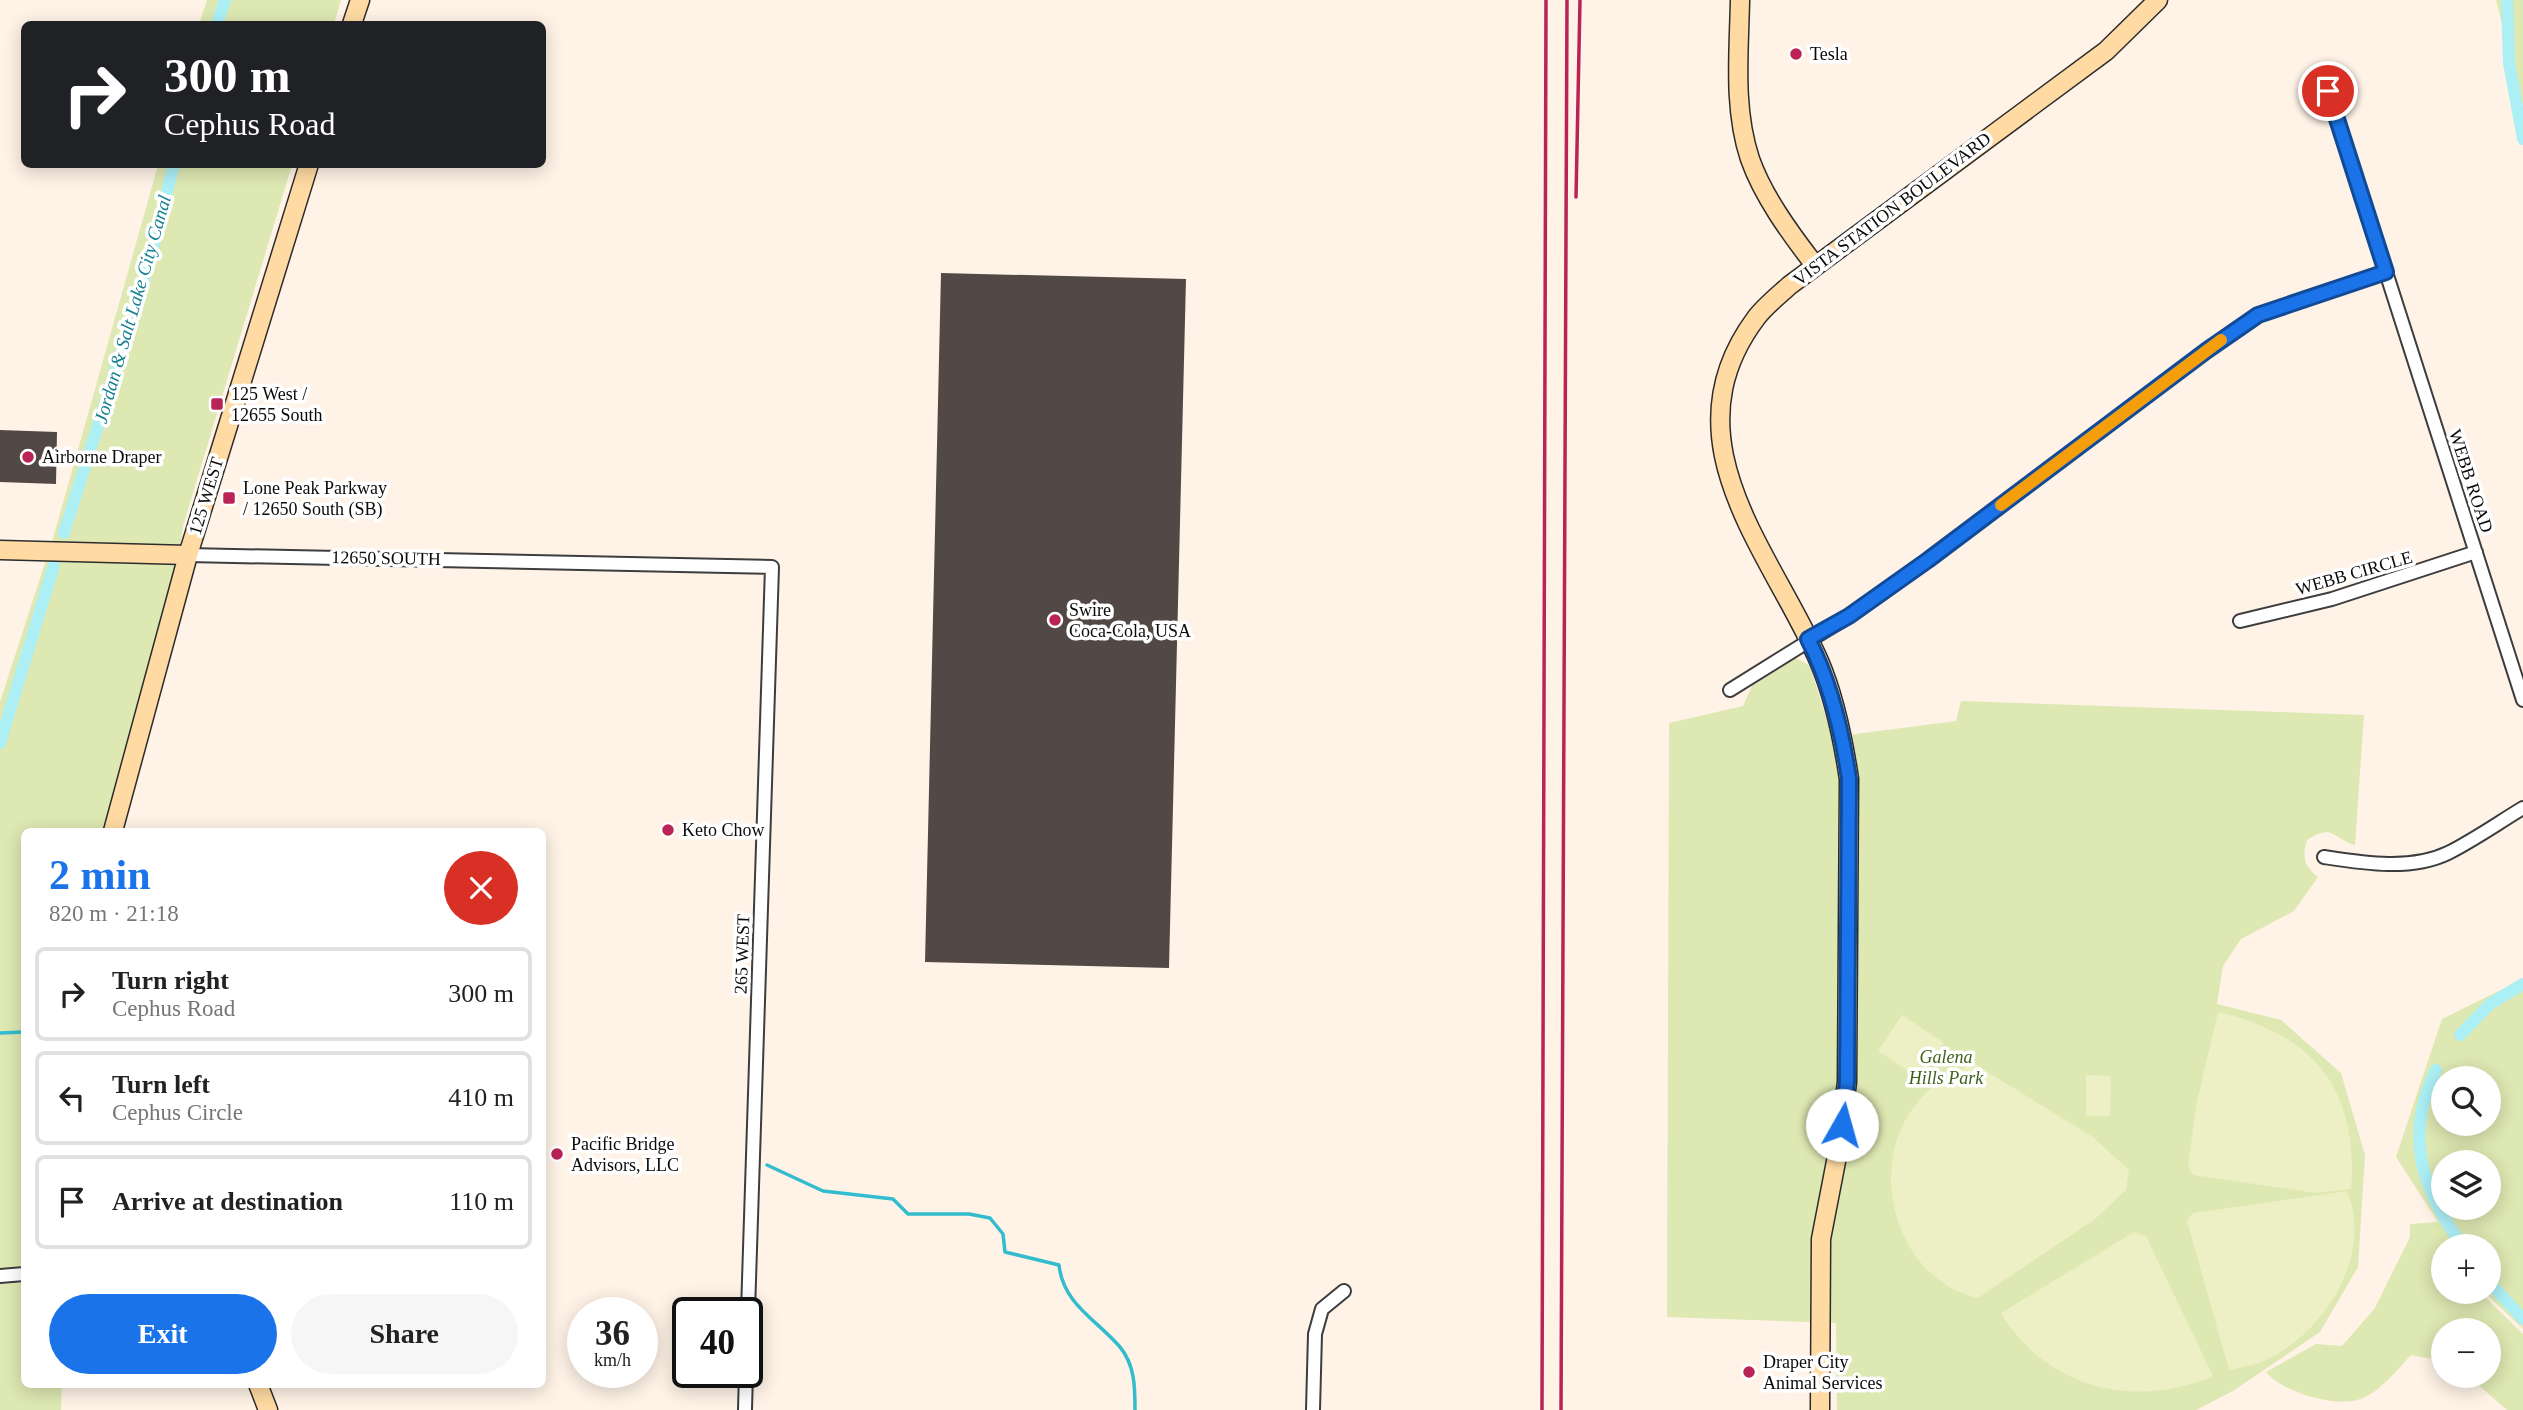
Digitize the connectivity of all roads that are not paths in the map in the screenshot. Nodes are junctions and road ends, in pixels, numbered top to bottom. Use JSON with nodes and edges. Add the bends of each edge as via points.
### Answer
{"nodes":[{"id":1,"x":360,"y":0,"type":"edge"},
{"id":2,"x":1740,"y":0,"type":"edge"},
{"id":3,"x":2158,"y":0,"type":"edge"},
{"id":4,"x":353,"y":21,"type":"edge"},
{"id":5,"x":2328,"y":91,"type":"dead end"},
{"id":6,"x":308,"y":168,"type":"edge"},
{"id":7,"x":1814,"y":264,"type":"junction"},
{"id":8,"x":2386,"y":272,"type":"junction"},
{"id":9,"x":0,"y":550,"type":"edge"},
{"id":10,"x":2476,"y":552,"type":"junction"},
{"id":11,"x":188,"y":555,"type":"junction"},
{"id":12,"x":772,"y":567,"type":"joint"},
{"id":13,"x":2240,"y":621,"type":"dead end"},
{"id":14,"x":1808,"y":639,"type":"junction"},
{"id":15,"x":1730,"y":690,"type":"dead end"},
{"id":16,"x":2523,"y":700,"type":"edge"},
{"id":17,"x":2523,"y":808,"type":"edge"},
{"id":18,"x":114,"y":828,"type":"edge"},
{"id":19,"x":2324,"y":857,"type":"dead end"},
{"id":20,"x":21,"y":1274,"type":"edge"},
{"id":21,"x":0,"y":1276,"type":"edge"},
{"id":22,"x":1344,"y":1291,"type":"dead end"},
{"id":23,"x":748,"y":1297,"type":"edge"},
{"id":24,"x":260,"y":1388,"type":"edge"},
{"id":25,"x":746,"y":1388,"type":"edge"},
{"id":26,"x":268,"y":1410,"type":"edge"},
{"id":27,"x":745,"y":1410,"type":"edge"},
{"id":28,"x":1314,"y":1410,"type":"edge"},
{"id":29,"x":1820,"y":1410,"type":"edge"}],
"edges":[{"from":1,"to":4,"type":"street"},
{"from":2,"to":7,"type":"street","via":[[1738,85],[1750,160],[1768,196]]},
{"from":3,"to":7,"type":"street","name":"VISTA STATION BOULEVARD","via":[[2106,51]]},
{"from":5,"to":8,"type":"street","name":"WEBB ROAD"},
{"from":6,"to":11,"type":"street","name":"125 WEST"},
{"from":7,"to":14,"type":"street","name":"VISTA STATION BOULEVARD","via":[[1758,316],[1738,345],[1723,385],[1720,413],[1720,439],[1739,508]]},
{"from":8,"to":10,"type":"street","name":"WEBB ROAD"},
{"from":8,"to":14,"type":"street","via":[[2258,315],[1928,560]]},
{"from":9,"to":11,"type":"street","name":"12650 SOUTH"},
{"from":10,"to":13,"type":"street","name":"WEBB CIRCLE","via":[[2332,599]]},
{"from":10,"to":16,"type":"street","name":"WEBB ROAD"},
{"from":11,"to":12,"type":"street","name":"12650 SOUTH"},
{"from":11,"to":18,"type":"street","name":"125 WEST"},
{"from":12,"to":23,"type":"street","name":"265 WEST"},
{"from":14,"to":15,"type":"street"},
{"from":14,"to":29,"type":"street","name":"VISTA STATION BOULEVARD","via":[[1820,662],[1842,734],[1849,779],[1847,1082],[1821,1240]]},
{"from":17,"to":19,"type":"street","via":[[2446,854],[2419,862]]},
{"from":20,"to":21,"type":"street"},
{"from":22,"to":28,"type":"street","via":[[1322,1310],[1315,1334]]},
{"from":24,"to":26,"type":"street"},
{"from":25,"to":27,"type":"street"}]}
